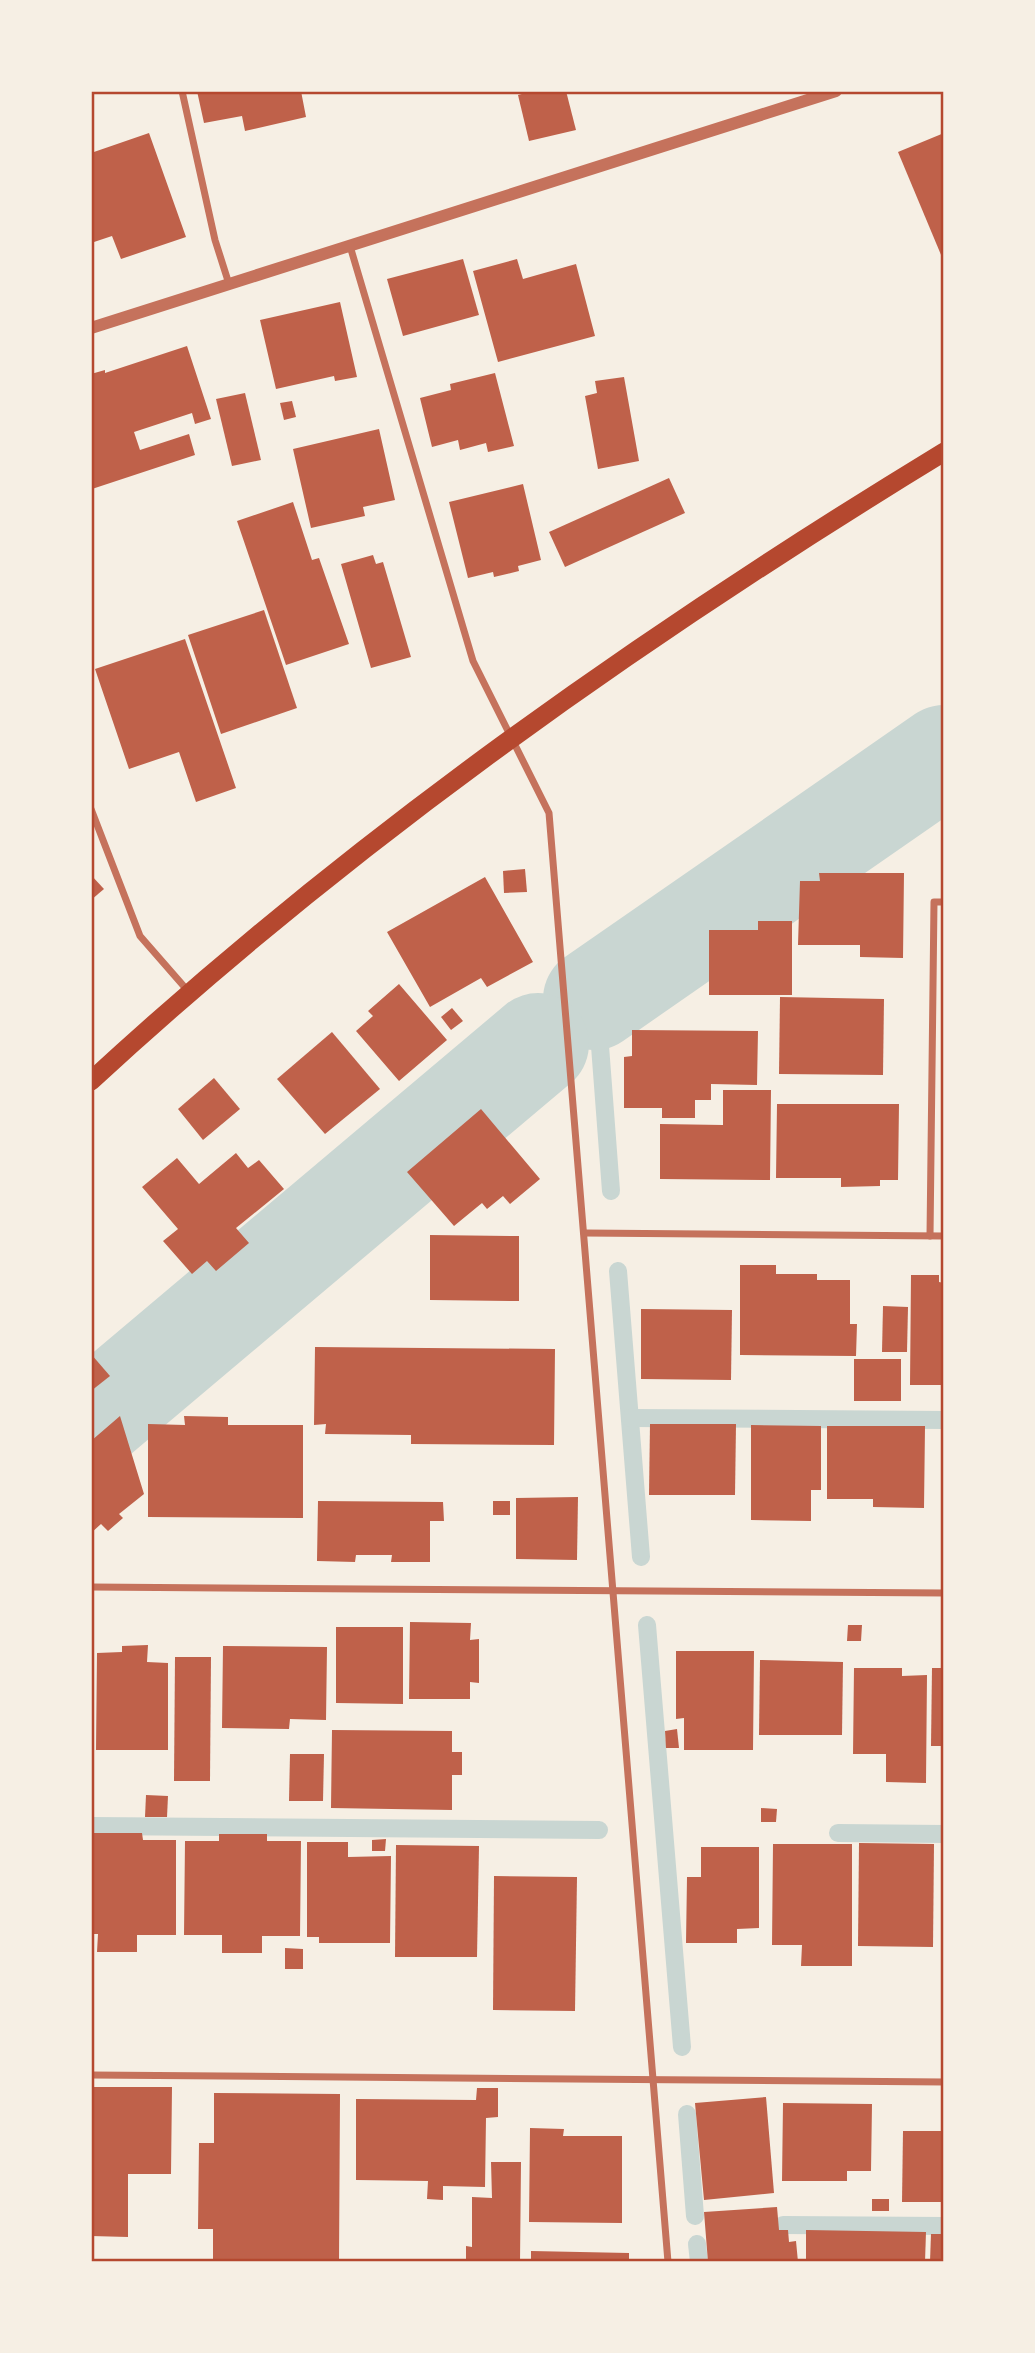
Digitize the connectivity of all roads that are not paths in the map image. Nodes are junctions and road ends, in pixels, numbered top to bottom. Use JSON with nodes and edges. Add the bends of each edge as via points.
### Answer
{"nodes":[{"id":1,"x":182,"y":91,"type":"edge"},
{"id":2,"x":836,"y":91,"type":"edge"},
{"id":3,"x":350,"y":246,"type":"junction"},
{"id":4,"x":229,"y":284,"type":"junction"},
{"id":5,"x":91,"y":328,"type":"edge"},
{"id":6,"x":944,"y":452,"type":"edge"},
{"id":7,"x":512,"y":739,"type":"junction"},
{"id":8,"x":91,"y":809,"type":"edge"},
{"id":9,"x":944,"y":902,"type":"edge"},
{"id":10,"x":190,"y":993,"type":"junction"},
{"id":11,"x":91,"y":1081,"type":"edge"},
{"id":12,"x":584,"y":1233,"type":"junction"},
{"id":13,"x":930,"y":1236,"type":"junction"},
{"id":14,"x":944,"y":1236,"type":"edge"},
{"id":15,"x":91,"y":1587,"type":"edge"},
{"id":16,"x":612,"y":1591,"type":"junction"},
{"id":17,"x":944,"y":1593,"type":"edge"},
{"id":18,"x":91,"y":2075,"type":"edge"},
{"id":19,"x":653,"y":2080,"type":"junction"},
{"id":20,"x":944,"y":2082,"type":"edge"},
{"id":21,"x":668,"y":2262,"type":"edge"}],
"edges":[{"from":1,"to":4,"type":"street"},
{"from":2,"to":3,"type":"street"},
{"from":3,"to":4,"type":"street"},
{"from":3,"to":7,"type":"street","via":[[473,661]]},
{"from":4,"to":5,"type":"street"},
{"from":6,"to":7,"type":"highway","via":[[664,630]]},
{"from":7,"to":10,"type":"highway","via":[[434,796]]},
{"from":7,"to":12,"type":"street","via":[[549,813]]},
{"from":8,"to":10,"type":"street","via":[[140,936]]},
{"from":9,"to":13,"type":"street","via":[[934,902]]},
{"from":10,"to":11,"type":"highway"},
{"from":12,"to":13,"type":"street"},
{"from":12,"to":16,"type":"street"},
{"from":13,"to":14,"type":"street"},
{"from":15,"to":16,"type":"street"},
{"from":16,"to":17,"type":"street"},
{"from":16,"to":19,"type":"street"},
{"from":18,"to":19,"type":"street"},
{"from":19,"to":20,"type":"street"},
{"from":19,"to":21,"type":"street"}]}
